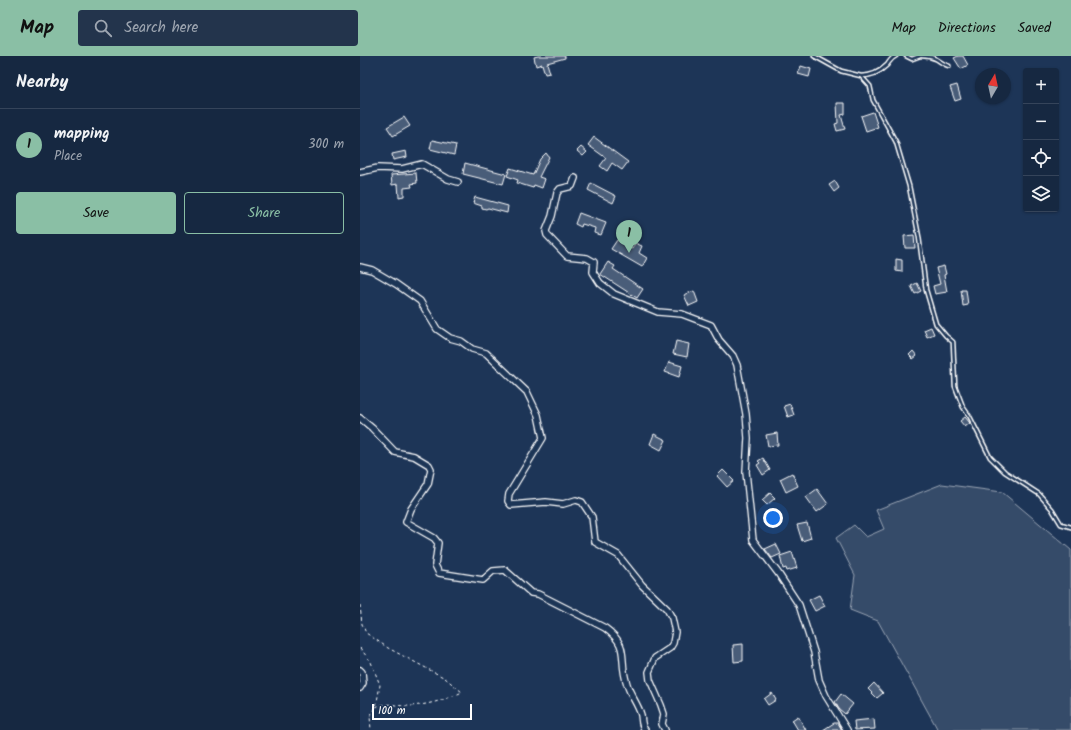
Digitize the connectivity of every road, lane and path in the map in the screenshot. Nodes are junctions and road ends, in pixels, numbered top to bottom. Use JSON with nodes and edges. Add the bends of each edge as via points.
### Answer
{"nodes":[{"id":1,"x":814,"y":56,"type":"edge"},
{"id":2,"x":896,"y":56,"type":"edge"},
{"id":3,"x":906,"y":56,"type":"edge"},
{"id":4,"x":921,"y":56,"type":"edge"},
{"id":5,"x":949,"y":66,"type":"dead end"},
{"id":6,"x":861,"y":76,"type":"junction"},
{"id":7,"x":360,"y":172,"type":"edge"},
{"id":8,"x":574,"y":178,"type":"dead end"},
{"id":9,"x":458,"y":182,"type":"dead end"},
{"id":10,"x":360,"y":267,"type":"edge"},
{"id":11,"x":360,"y":418,"type":"edge"},
{"id":12,"x":1071,"y":527,"type":"edge"},
{"id":13,"x":360,"y":605,"type":"edge"},
{"id":14,"x":360,"y":648,"type":"edge"},
{"id":15,"x":360,"y":670,"type":"edge"},
{"id":16,"x":360,"y":688,"type":"edge"},
{"id":17,"x":376,"y":707,"type":"junction"},
{"id":18,"x":371,"y":730,"type":"edge"},
{"id":19,"x":645,"y":730,"type":"edge"},
{"id":20,"x":665,"y":730,"type":"edge"},
{"id":21,"x":847,"y":730,"type":"edge"}],
"edges":[{"from":1,"to":6,"type":"lane","via":[[841,71]]},
{"from":2,"to":6,"type":"lane","via":[[892,57],[881,71]]},
{"from":3,"to":4,"type":"lane","via":[[912,59]]},
{"from":4,"to":5,"type":"lane","via":[[929,56]]},
{"from":6,"to":12,"type":"lane","via":[[870,86],[873,100],[896,142],[909,186],[926,290],[936,324],[953,342],[955,386],[962,406],[990,457],[1005,472],[1039,494],[1061,524]]},
{"from":7,"to":9,"type":"street","via":[[378,168],[402,169],[422,164]]},
{"from":8,"to":21,"type":"street","via":[[572,186],[560,189],[556,193],[546,235],[567,256],[587,258],[594,262],[593,272],[600,283],[614,294],[658,312],[682,314],[711,325],[719,340],[733,356],[746,414],[746,472],[753,540],[799,605],[814,652],[819,680]]},
{"from":10,"to":20,"type":"street","via":[[372,270],[420,301],[437,329],[472,349],[486,353],[527,392],[538,415],[542,438],[509,494],[508,501],[511,505],[546,502],[563,504],[576,500],[582,502],[592,517],[596,542],[618,555],[642,585],[667,609],[675,632],[673,643],[655,658],[649,672],[664,714],[662,724]]},
{"from":11,"to":19,"type":"street","via":[[395,452],[414,456],[429,465],[432,470],[428,484],[411,508],[406,522],[438,543],[435,565],[439,573],[483,580],[493,571],[505,570],[531,593],[538,594],[613,634],[621,644],[626,683]]},
{"from":13,"to":17,"type":"path","via":[[362,624],[366,633],[388,648],[445,678],[462,692],[451,698],[418,705],[382,704]]},
{"from":14,"to":17,"type":"path","via":[[371,662],[380,685]]},
{"from":15,"to":16,"type":"street","via":[[363,683]]},
{"from":17,"to":18,"type":"path","via":[[370,716]]}]}
